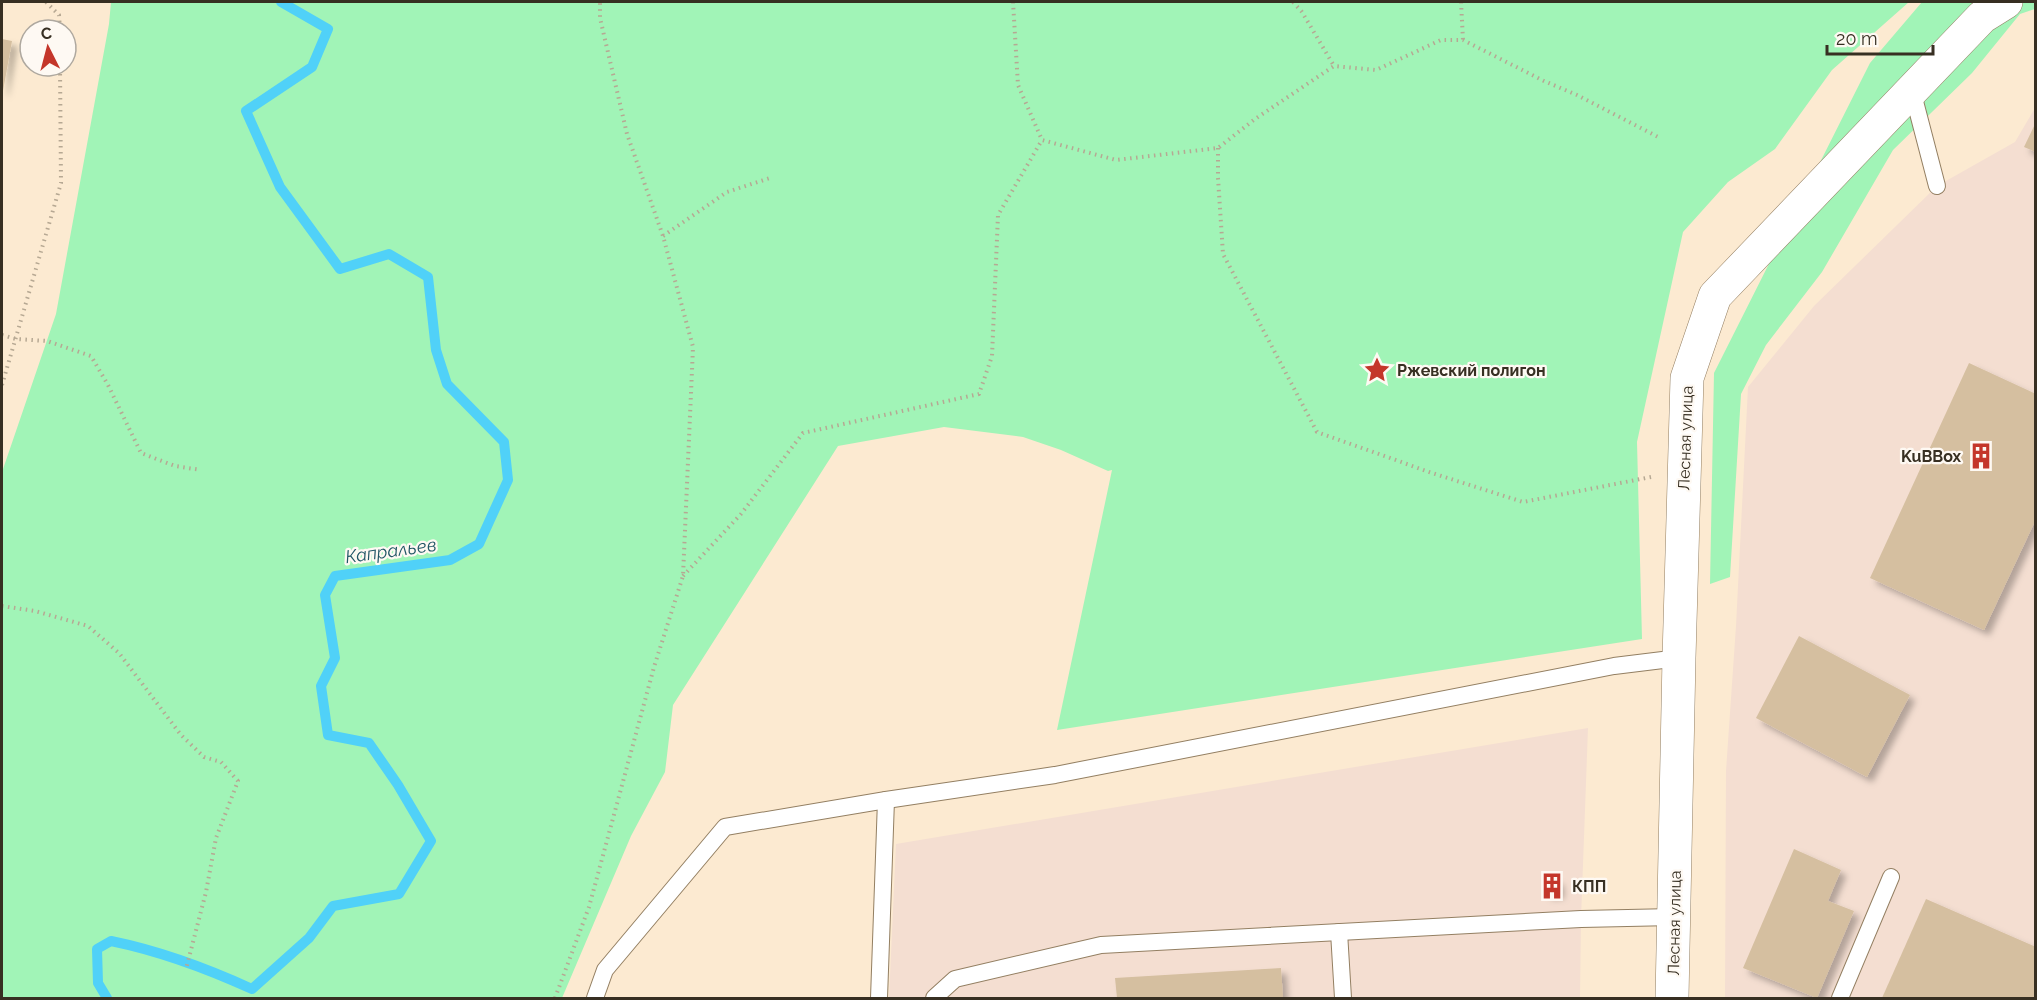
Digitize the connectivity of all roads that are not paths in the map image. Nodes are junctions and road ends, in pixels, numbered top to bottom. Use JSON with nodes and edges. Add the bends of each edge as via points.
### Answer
{"nodes":[{"id":1,"x":2006,"y":2,"type":"edge"},
{"id":2,"x":1912,"y":90,"type":"junction"},
{"id":3,"x":1937,"y":186,"type":"dead end"},
{"id":4,"x":1678,"y":658,"type":"junction"},
{"id":5,"x":886,"y":800,"type":"junction"},
{"id":6,"x":1891,"y":877,"type":"dead end"},
{"id":7,"x":1674,"y":917,"type":"junction"},
{"id":8,"x":1339,"y":932,"type":"junction"},
{"id":9,"x":595,"y":999,"type":"edge"},
{"id":10,"x":879,"y":999,"type":"edge"},
{"id":11,"x":934,"y":999,"type":"edge"},
{"id":12,"x":1343,"y":999,"type":"edge"},
{"id":13,"x":1672,"y":999,"type":"edge"},
{"id":14,"x":1840,"y":999,"type":"edge"}],
"edges":[{"from":1,"to":2,"type":"street","name":"Лесная улица","via":[[1982,17]]},
{"from":2,"to":3,"type":"lane"},
{"from":2,"to":4,"type":"street","name":"Лесная улица","via":[[1715,296],[1687,378]]},
{"from":4,"to":5,"type":"lane","via":[[1614,666],[1055,775]]},
{"from":4,"to":7,"type":"street","name":"Лесная улица"},
{"from":5,"to":9,"type":"lane","via":[[725,827],[605,970]]},
{"from":5,"to":10,"type":"lane"},
{"from":6,"to":14,"type":"lane"},
{"from":7,"to":8,"type":"lane"},
{"from":7,"to":13,"type":"street","name":"Лесная улица"},
{"from":8,"to":11,"type":"lane","via":[[1101,945],[955,979]]},
{"from":8,"to":12,"type":"lane"}]}
